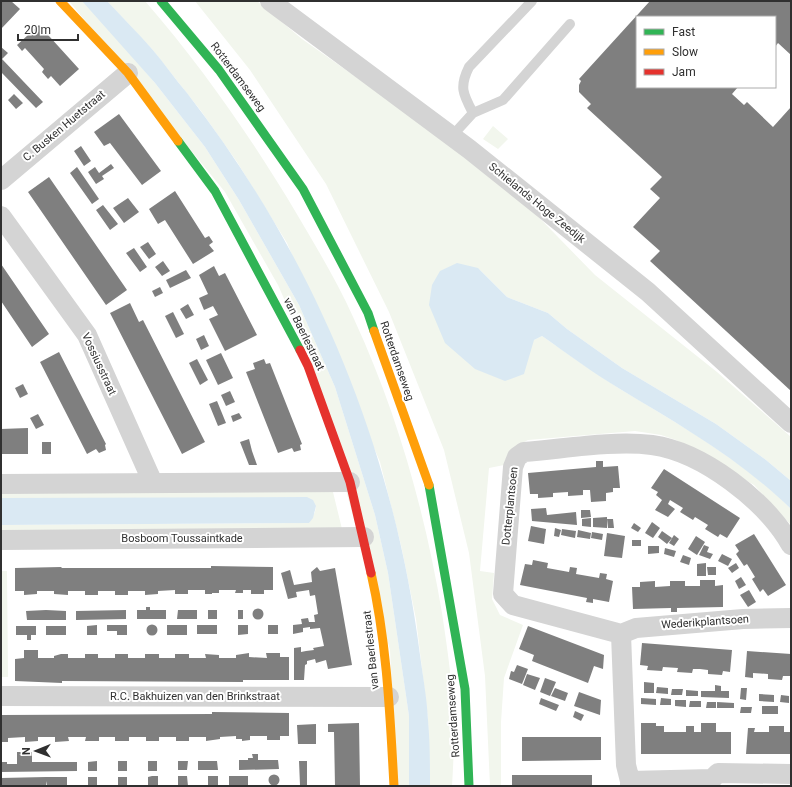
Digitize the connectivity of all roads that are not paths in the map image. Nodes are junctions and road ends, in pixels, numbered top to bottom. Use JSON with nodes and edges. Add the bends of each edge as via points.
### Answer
{"nodes":[{"id":1,"x":60,"y":1,"type":"edge"},
{"id":2,"x":161,"y":1,"type":"edge"},
{"id":3,"x":270,"y":1,"type":"edge"},
{"id":4,"x":532,"y":1,"type":"edge"},
{"id":5,"x":570,"y":24,"type":"dead end"},
{"id":6,"x":128,"y":73,"type":"junction"},
{"id":7,"x":473,"y":113,"type":"junction"},
{"id":8,"x":452,"y":136,"type":"junction"},
{"id":9,"x":1,"y":180,"type":"edge"},
{"id":10,"x":1,"y":216,"type":"edge"},
{"id":11,"x":791,"y":422,"type":"edge"},
{"id":12,"x":350,"y":482,"type":"junction"},
{"id":13,"x":153,"y":483,"type":"junction"},
{"id":14,"x":1,"y":484,"type":"edge"},
{"id":15,"x":364,"y":537,"type":"junction"},
{"id":16,"x":1,"y":540,"type":"edge"},
{"id":17,"x":791,"y":545,"type":"edge"},
{"id":18,"x":791,"y":618,"type":"edge"},
{"id":19,"x":621,"y":634,"type":"junction"},
{"id":20,"x":1,"y":696,"type":"edge"},
{"id":21,"x":388,"y":697,"type":"junction"},
{"id":22,"x":791,"y":774,"type":"edge"},
{"id":23,"x":712,"y":783,"type":"edge"},
{"id":24,"x":630,"y":784,"type":"edge"},
{"id":25,"x":394,"y":786,"type":"edge"},
{"id":26,"x":469,"y":786,"type":"edge"}],
"edges":[{"from":1,"to":6,"type":"street","name":"van Baerlestraat"},
{"from":2,"to":26,"type":"street","name":"Rotterdamseweg","via":[[219,70],[303,189],[368,313],[430,492],[465,689]]},
{"from":3,"to":8,"type":"street","name":"Schielands Hoge Zeedijk"},
{"from":4,"to":7,"type":"lane","via":[[469,67],[462,81],[464,96]]},
{"from":5,"to":7,"type":"lane","via":[[503,100]]},
{"from":6,"to":9,"type":"street","name":"C. Busken Huetstraat"},
{"from":6,"to":12,"type":"street","name":"van Baerlestraat","via":[[216,191],[308,366]]},
{"from":7,"to":8,"type":"lane"},
{"from":8,"to":11,"type":"street","name":"Schielands Hoge Zeedijk","via":[[648,292]]},
{"from":10,"to":13,"type":"street","name":"Vossiusstraat","via":[[87,335]]},
{"from":12,"to":13,"type":"street"},
{"from":12,"to":15,"type":"street","name":"van Baerlestraat"},
{"from":13,"to":14,"type":"street"},
{"from":15,"to":16,"type":"street","name":"Bosboom Toussaintkade"},
{"from":15,"to":21,"type":"street","name":"van Baerlestraat","via":[[378,602]]},
{"from":17,"to":19,"type":"street","name":"Dotterplantsoen","via":[[782,530],[750,495],[718,472],[673,450],[651,445],[627,444],[524,452],[517,457],[513,468],[503,594],[513,605]]},
{"from":18,"to":19,"type":"street","name":"Wederikplantsoen","via":[[743,619],[636,628]]},
{"from":19,"to":24,"type":"street","via":[[626,765]]},
{"from":20,"to":21,"type":"street","name":"R.C. Bakhuizen van den Brinkstraat"},
{"from":21,"to":25,"type":"street","name":"van Baerlestraat"},
{"from":22,"to":23,"type":"street","via":[[718,773]]},
{"from":23,"to":24,"type":"street"}]}
